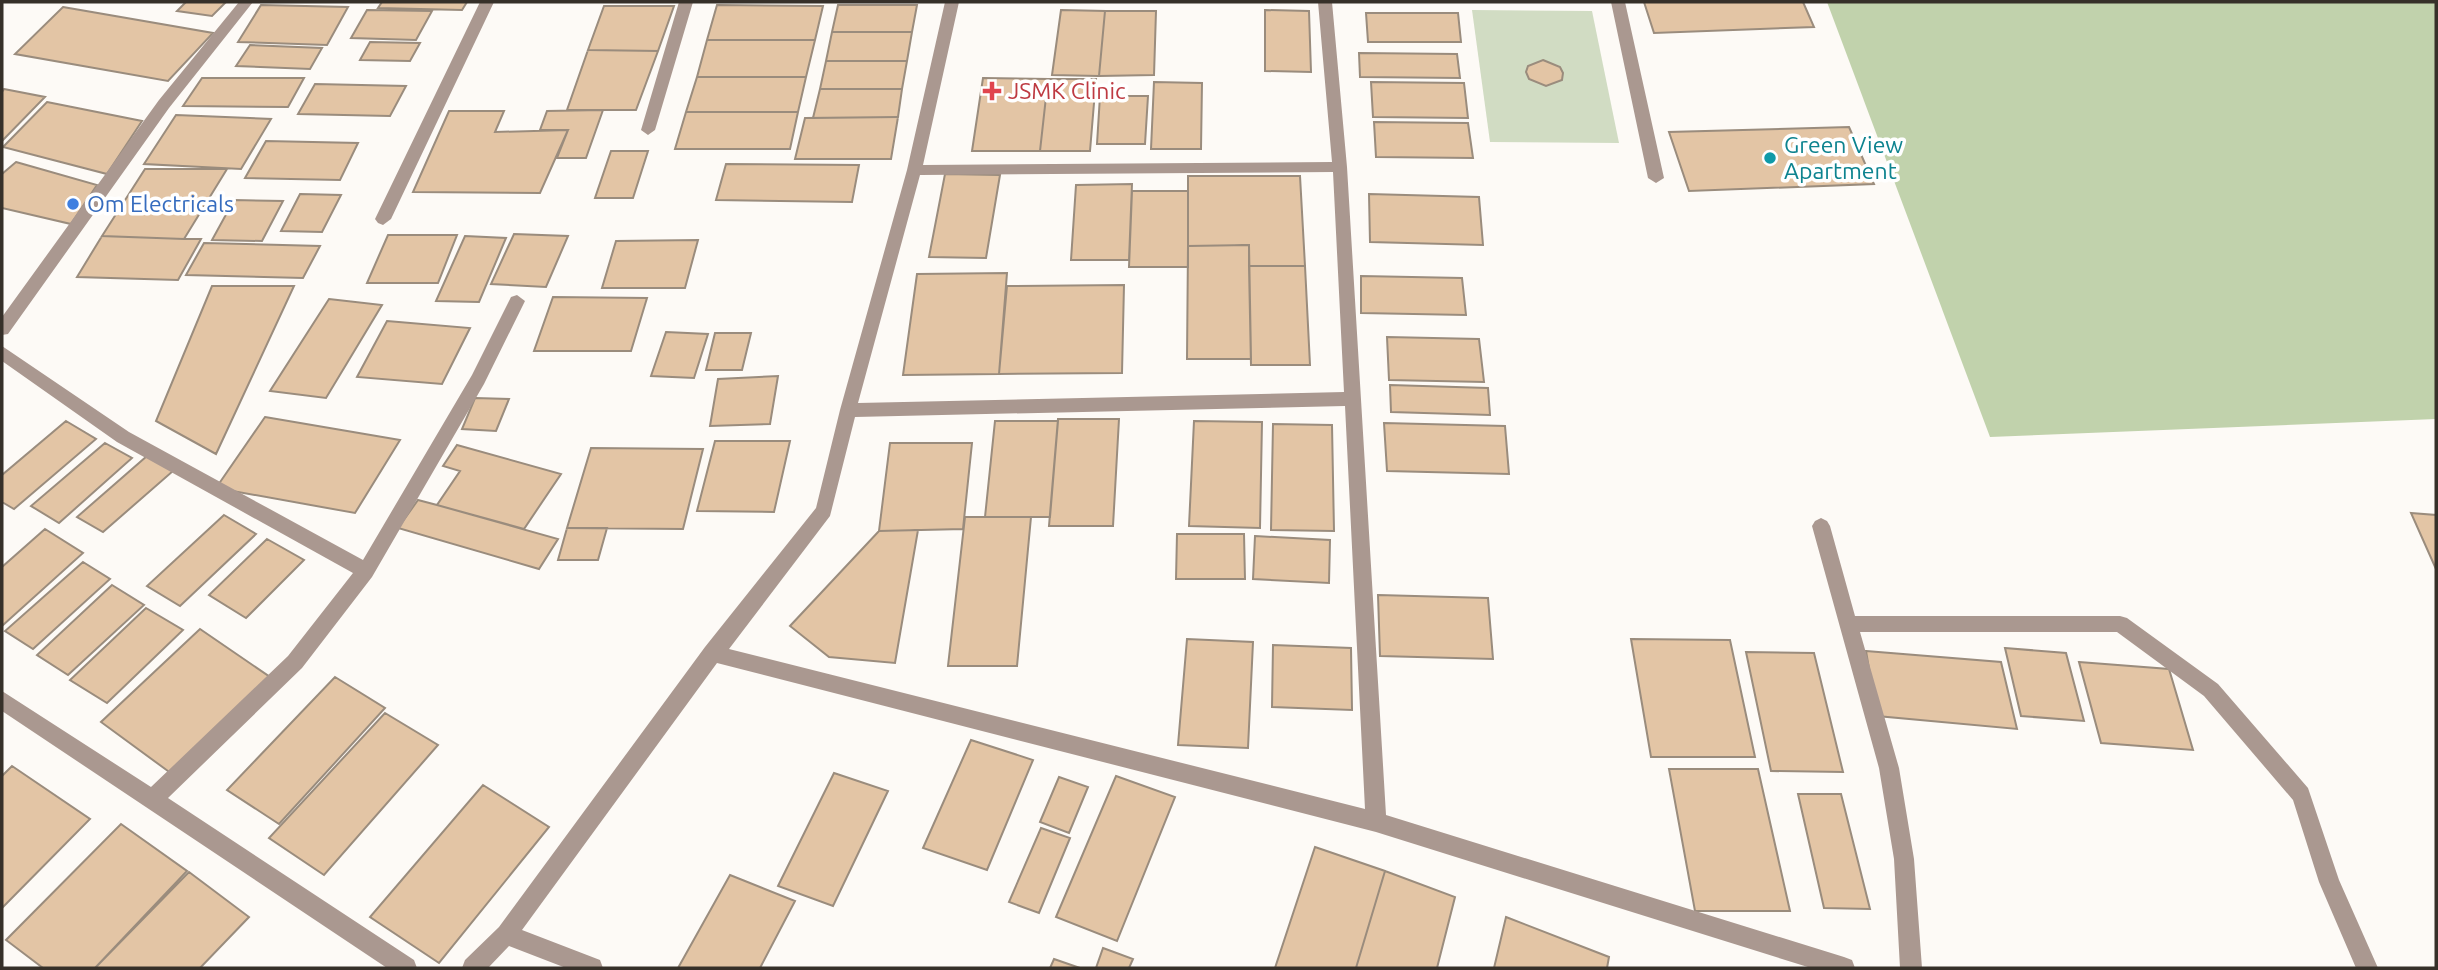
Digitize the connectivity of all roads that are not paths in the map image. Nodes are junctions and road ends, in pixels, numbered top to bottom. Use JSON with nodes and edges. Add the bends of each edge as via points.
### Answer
{"nodes":[{"id":1,"x":246,"y":2,"type":"edge"},
{"id":2,"x":487,"y":2,"type":"edge"},
{"id":3,"x":686,"y":2,"type":"edge"},
{"id":4,"x":952,"y":2,"type":"edge"},
{"id":5,"x":1325,"y":2,"type":"edge"},
{"id":6,"x":1618,"y":2,"type":"edge"},
{"id":7,"x":648,"y":130,"type":"dead end"},
{"id":8,"x":1340,"y":167,"type":"junction"},
{"id":9,"x":914,"y":170,"type":"junction"},
{"id":10,"x":1656,"y":178,"type":"dead end"},
{"id":11,"x":383,"y":219,"type":"dead end"},
{"id":12,"x":517,"y":301,"type":"dead end"},
{"id":13,"x":2,"y":329,"type":"edge"},
{"id":14,"x":2,"y":352,"type":"edge"},
{"id":15,"x":1353,"y":399,"type":"junction"},
{"id":16,"x":848,"y":410,"type":"junction"},
{"id":17,"x":1821,"y":526,"type":"dead end"},
{"id":18,"x":366,"y":571,"type":"junction"},
{"id":19,"x":1849,"y":624,"type":"junction"},
{"id":20,"x":712,"y":653,"type":"junction"},
{"id":21,"x":2,"y":700,"type":"edge"},
{"id":22,"x":152,"y":800,"type":"junction"},
{"id":23,"x":1376,"y":822,"type":"junction"},
{"id":24,"x":506,"y":934,"type":"junction"},
{"id":25,"x":406,"y":968,"type":"edge"},
{"id":26,"x":472,"y":968,"type":"edge"},
{"id":27,"x":592,"y":968,"type":"edge"},
{"id":28,"x":1844,"y":968,"type":"edge"},
{"id":29,"x":1911,"y":968,"type":"edge"},
{"id":30,"x":2367,"y":968,"type":"edge"}],
"edges":[{"from":1,"to":13,"type":"street","via":[[164,104]]},
{"from":2,"to":11,"type":"street"},
{"from":3,"to":7,"type":"street"},
{"from":4,"to":9,"type":"street"},
{"from":5,"to":8,"type":"street"},
{"from":6,"to":10,"type":"street"},
{"from":8,"to":9,"type":"street"},
{"from":8,"to":15,"type":"street"},
{"from":9,"to":16,"type":"street"},
{"from":12,"to":18,"type":"street","via":[[478,379]]},
{"from":14,"to":18,"type":"street","via":[[123,438]]},
{"from":15,"to":16,"type":"street"},
{"from":15,"to":23,"type":"street"},
{"from":16,"to":20,"type":"street","via":[[824,511]]},
{"from":17,"to":19,"type":"street"},
{"from":18,"to":22,"type":"street","via":[[295,662]]},
{"from":19,"to":29,"type":"street","via":[[1889,768],[1904,859]]},
{"from":19,"to":30,"type":"street","via":[[2120,624],[2211,690],[2301,795],[2329,882]]},
{"from":20,"to":23,"type":"street"},
{"from":20,"to":24,"type":"street"},
{"from":21,"to":22,"type":"street"},
{"from":22,"to":25,"type":"street"},
{"from":23,"to":28,"type":"street"},
{"from":24,"to":26,"type":"street"},
{"from":24,"to":27,"type":"street"}]}
